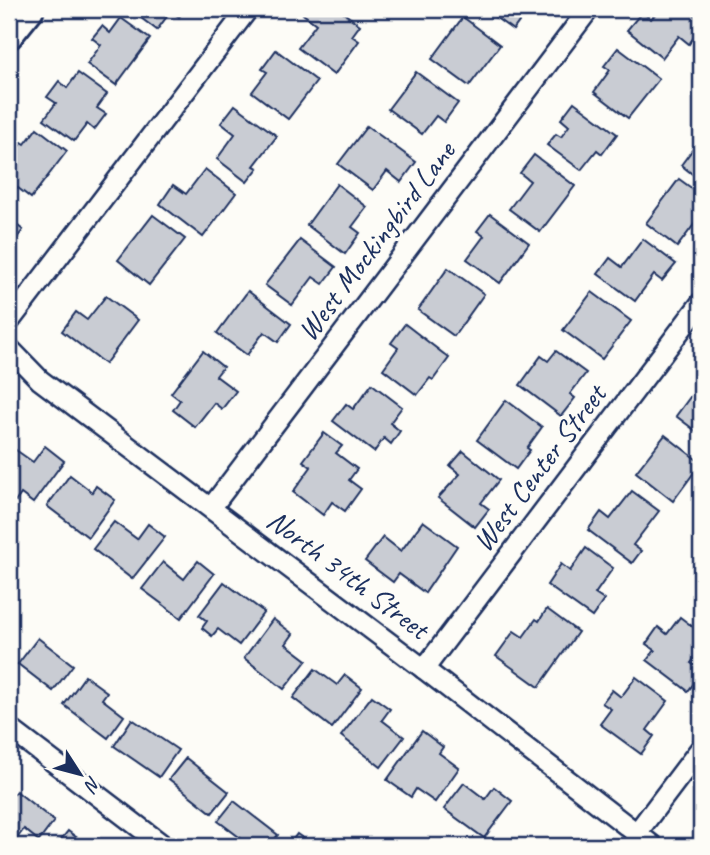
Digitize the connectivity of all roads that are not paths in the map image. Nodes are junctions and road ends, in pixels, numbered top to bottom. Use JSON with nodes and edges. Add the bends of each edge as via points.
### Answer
{"nodes":[{"id":1,"x":30,"y":9,"type":"edge"},
{"id":2,"x":248,"y":9,"type":"edge"},
{"id":3,"x":589,"y":9,"type":"edge"},
{"id":4,"x":9,"y":36,"type":"edge"},
{"id":5,"x":701,"y":303,"type":"edge"},
{"id":6,"x":9,"y":322,"type":"edge"},
{"id":7,"x":9,"y":348,"type":"edge"},
{"id":8,"x":211,"y":508,"type":"junction"},
{"id":9,"x":424,"y":669,"type":"junction"},
{"id":10,"x":9,"y":728,"type":"edge"},
{"id":11,"x":701,"y":748,"type":"edge"},
{"id":12,"x":636,"y":834,"type":"junction"},
{"id":13,"x":164,"y":846,"type":"edge"},
{"id":14,"x":653,"y":846,"type":"edge"}],
"edges":[{"from":1,"to":4,"type":"main road"},
{"from":2,"to":6,"type":"street"},
{"from":3,"to":8,"type":"street","name":"West Mockingbird Lane"},
{"from":5,"to":9,"type":"street","name":"West Center Street"},
{"from":7,"to":8,"type":"street","name":"North 34th Street","via":[[40,380]]},
{"from":8,"to":9,"type":"street","name":"North 34th Street"},
{"from":9,"to":12,"type":"street","name":"North 34th Street"},
{"from":10,"to":13,"type":"street"},
{"from":11,"to":12,"type":"street"},
{"from":12,"to":14,"type":"street","name":"North 34th Street"}]}
